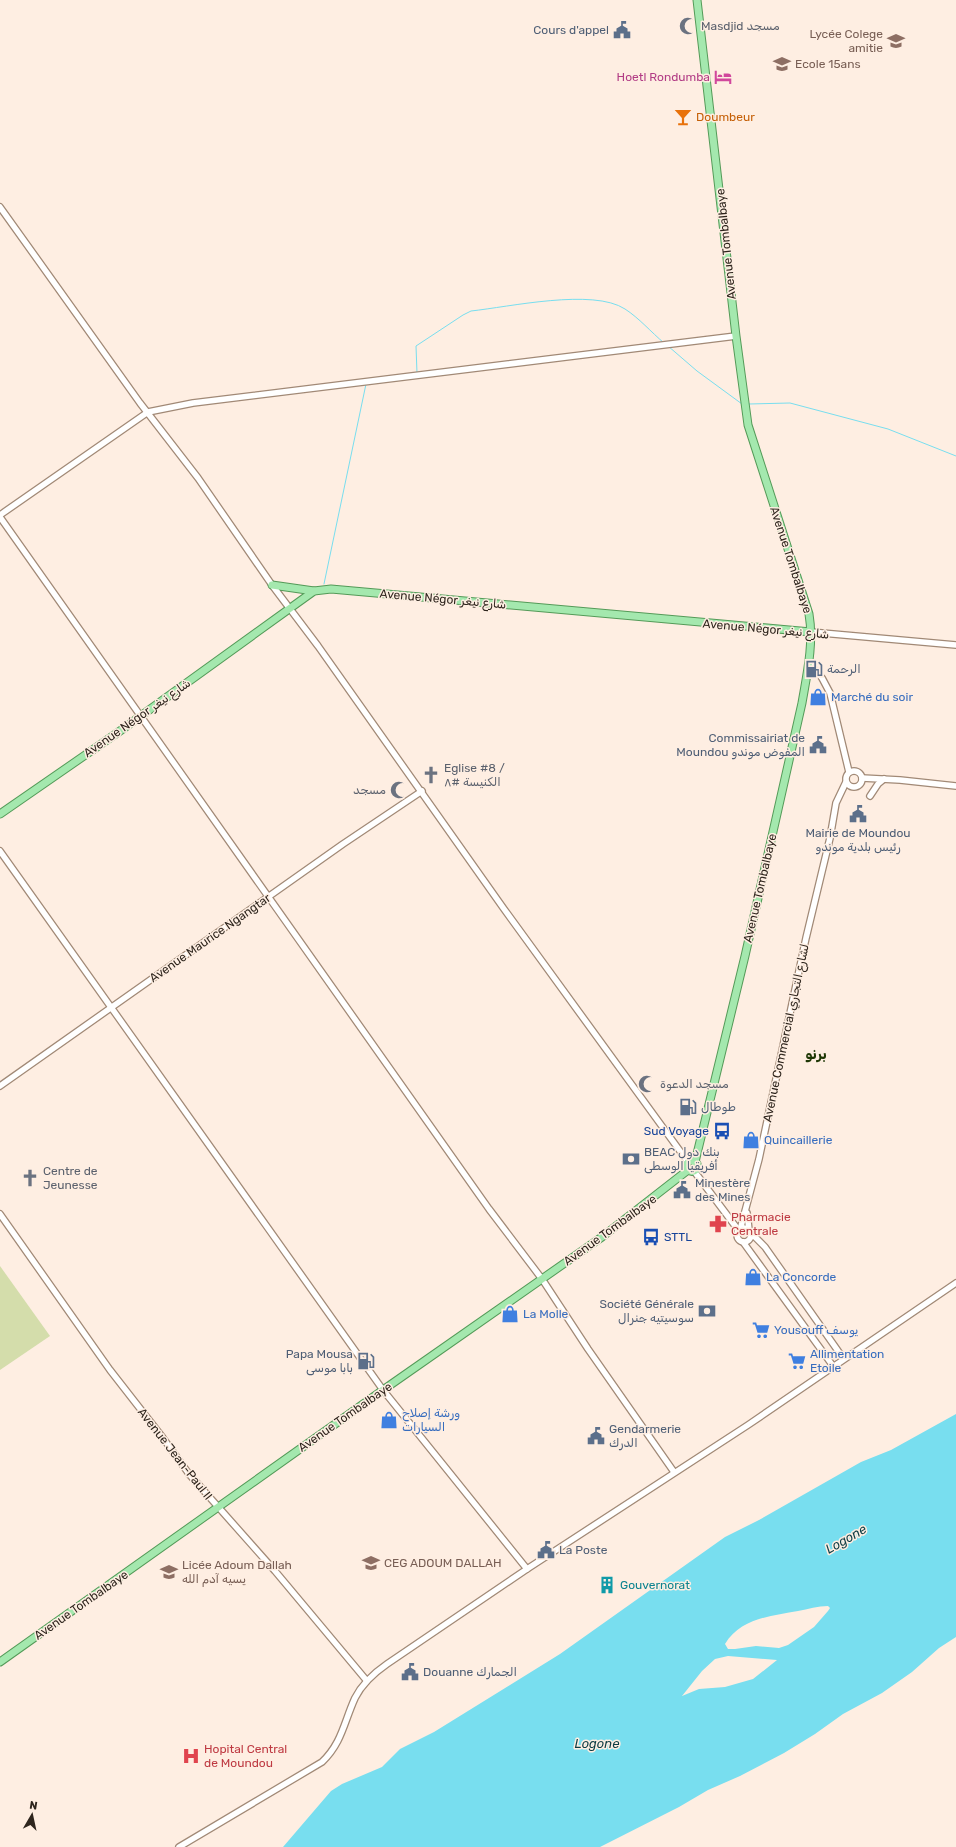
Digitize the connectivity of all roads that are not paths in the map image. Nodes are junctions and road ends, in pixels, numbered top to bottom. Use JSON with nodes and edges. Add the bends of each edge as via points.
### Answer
{"nodes":[{"id":1,"x":697,"y":0,"type":"edge"},
{"id":2,"x":0,"y":207,"type":"edge"},
{"id":3,"x":736,"y":336,"type":"junction"},
{"id":4,"x":148,"y":412,"type":"junction"},
{"id":5,"x":0,"y":516,"type":"edge"},
{"id":6,"x":272,"y":586,"type":"junction"},
{"id":7,"x":314,"y":591,"type":"junction"},
{"id":8,"x":290,"y":608,"type":"junction"},
{"id":9,"x":811,"y":632,"type":"junction"},
{"id":10,"x":956,"y":645,"type":"edge"},
{"id":11,"x":809,"y":663,"type":"junction"},
{"id":12,"x":141,"y":717,"type":"junction"},
{"id":13,"x":849,"y":772,"type":"junction"},
{"id":14,"x":862,"y":778,"type":"junction"},
{"id":15,"x":884,"y":779,"type":"junction"},
{"id":16,"x":846,"y":782,"type":"junction"},
{"id":17,"x":956,"y":786,"type":"edge"},
{"id":18,"x":422,"y":791,"type":"junction"},
{"id":19,"x":870,"y":796,"type":"dead end"},
{"id":20,"x":0,"y":814,"type":"edge"},
{"id":21,"x":0,"y":851,"type":"edge"},
{"id":22,"x":268,"y":897,"type":"junction"},
{"id":23,"x":113,"y":1008,"type":"junction"},
{"id":24,"x":0,"y":1086,"type":"edge"},
{"id":25,"x":692,"y":1162,"type":"junction"},
{"id":26,"x":691,"y":1171,"type":"junction"},
{"id":27,"x":746,"y":1210,"type":"junction"},
{"id":28,"x":0,"y":1214,"type":"edge"},
{"id":29,"x":739,"y":1230,"type":"junction"},
{"id":30,"x":750,"y":1231,"type":"junction"},
{"id":31,"x":743,"y":1242,"type":"junction"},
{"id":32,"x":542,"y":1280,"type":"junction"},
{"id":33,"x":956,"y":1283,"type":"edge"},
{"id":34,"x":844,"y":1358,"type":"junction"},
{"id":35,"x":833,"y":1366,"type":"junction"},
{"id":36,"x":383,"y":1390,"type":"junction"},
{"id":37,"x":674,"y":1472,"type":"junction"},
{"id":38,"x":217,"y":1508,"type":"junction"},
{"id":39,"x":527,"y":1569,"type":"junction"},
{"id":40,"x":0,"y":1662,"type":"edge"},
{"id":41,"x":367,"y":1681,"type":"junction"},
{"id":42,"x":179,"y":1847,"type":"edge"}],
"edges":[{"from":1,"to":3,"type":"main road","name":"Avenue Tombalbaye"},
{"from":2,"to":4,"type":"street"},
{"from":3,"to":4,"type":"street","via":[[193,403]]},
{"from":3,"to":9,"type":"main road","name":"Avenue Tombalbaye","via":[[752,440],[809,614]]},
{"from":4,"to":5,"type":"street"},
{"from":4,"to":6,"type":"street","via":[[198,478]]},
{"from":5,"to":12,"type":"street"},
{"from":6,"to":7,"type":"main road"},
{"from":6,"to":8,"type":"street"},
{"from":7,"to":8,"type":"main road","name":"Avenue Négor شارع نيغر"},
{"from":7,"to":9,"type":"main road","name":"Avenue Négor شارع نيغر","via":[[468,600]]},
{"from":8,"to":12,"type":"main road","name":"Avenue Négor شارع نيغر"},
{"from":8,"to":18,"type":"street"},
{"from":9,"to":10,"type":"street","name":"Avenue Négor شارع نيغر"},
{"from":9,"to":11,"type":"main road","name":"Avenue Tombalbaye"},
{"from":11,"to":13,"type":"street","via":[[822,678],[830,693]]},
{"from":11,"to":25,"type":"main road","name":"Avenue Tombalbaye","via":[[745,956]]},
{"from":12,"to":20,"type":"main road","name":"Avenue Négor شارع نيغر"},
{"from":12,"to":22,"type":"street"},
{"from":13,"to":14,"type":"street","via":[[857,772]]},
{"from":13,"to":16,"type":"street"},
{"from":14,"to":15,"type":"street"},
{"from":14,"to":16,"type":"street","via":[[857,787],[850,787]]},
{"from":15,"to":17,"type":"street"},
{"from":15,"to":19,"type":"street"},
{"from":16,"to":27,"type":"street","name":"Avenue Commercial لشارع التجاري","via":[[836,803]]},
{"from":18,"to":22,"type":"street","name":"Avenue Maurice Ngangtar"},
{"from":18,"to":25,"type":"street","via":[[504,909]]},
{"from":21,"to":23,"type":"street"},
{"from":22,"to":23,"type":"street","name":"Avenue Maurice Ngangtar"},
{"from":22,"to":32,"type":"street"},
{"from":23,"to":24,"type":"street","name":"Avenue Maurice Ngangtar"},
{"from":23,"to":36,"type":"street"},
{"from":25,"to":26,"type":"main road","name":"Avenue Tombalbaye","via":[[697,1167]]},
{"from":26,"to":29,"type":"street"},
{"from":26,"to":32,"type":"main road","name":"Avenue Tombalbaye"},
{"from":27,"to":29,"type":"street","name":"Avenue Commercial لشارع التجاري"},
{"from":27,"to":30,"type":"street"},
{"from":28,"to":38,"type":"street","name":"Avenue Jean-Paul II","via":[[118,1381]]},
{"from":29,"to":30,"type":"street","via":[[744,1228]]},
{"from":29,"to":31,"type":"street","via":[[738,1238]]},
{"from":30,"to":31,"type":"street","via":[[748,1241]]},
{"from":30,"to":34,"type":"street","via":[[765,1247]]},
{"from":31,"to":35,"type":"street"},
{"from":32,"to":36,"type":"main road","name":"Avenue Tombalbaye"},
{"from":32,"to":37,"type":"street"},
{"from":33,"to":34,"type":"street"},
{"from":34,"to":35,"type":"street"},
{"from":35,"to":37,"type":"street"},
{"from":36,"to":38,"type":"main road","name":"Avenue Tombalbaye"},
{"from":36,"to":39,"type":"street"},
{"from":37,"to":39,"type":"street"},
{"from":38,"to":40,"type":"main road","name":"Avenue Tombalbaye"},
{"from":38,"to":41,"type":"street","name":"Avenue Jean-Paul II","via":[[275,1571]]},
{"from":39,"to":41,"type":"street","via":[[387,1664]]},
{"from":41,"to":42,"type":"street","via":[[355,1697],[336,1746],[322,1762]]}]}
